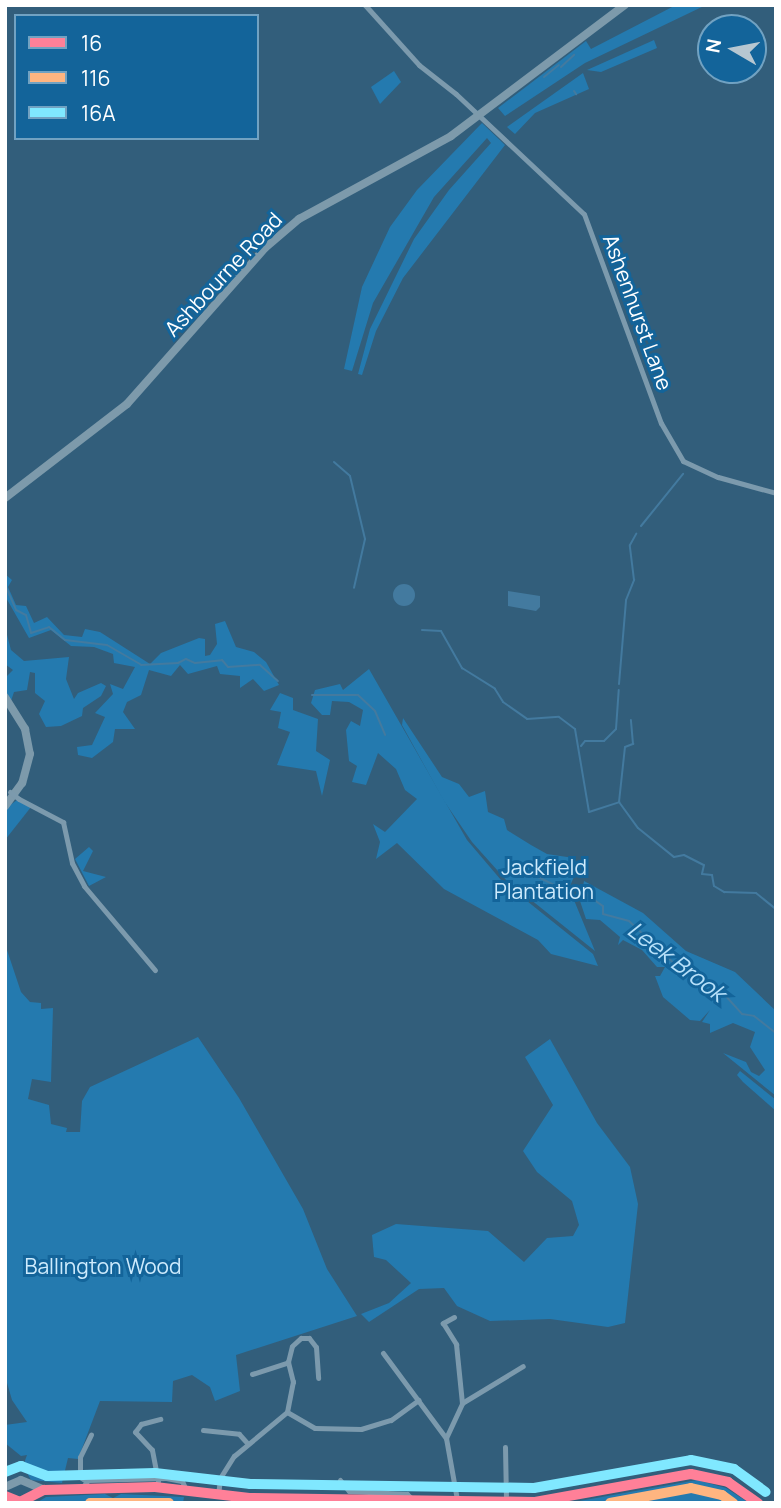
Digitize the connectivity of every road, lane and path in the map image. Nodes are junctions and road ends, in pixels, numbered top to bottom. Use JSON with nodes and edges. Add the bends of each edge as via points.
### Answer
{"nodes":[{"id":1,"x":365,"y":5,"type":"edge"},
{"id":2,"x":625,"y":5,"type":"edge"},
{"id":3,"x":478,"y":117,"type":"junction"},
{"id":4,"x":776,"y":493,"type":"edge"},
{"id":5,"x":5,"y":498,"type":"edge"},
{"id":6,"x":5,"y":698,"type":"edge"},
{"id":7,"x":7,"y":791,"type":"edge"},
{"id":8,"x":5,"y":806,"type":"edge"},
{"id":9,"x":155,"y":970,"type":"dead end"},
{"id":10,"x":454,"y":1317,"type":"dead end"},
{"id":11,"x":383,"y":1353,"type":"dead end"},
{"id":12,"x":288,"y":1362,"type":"junction"},
{"id":13,"x":523,"y":1366,"type":"dead end"},
{"id":14,"x":251,"y":1374,"type":"dead end"},
{"id":15,"x":318,"y":1378,"type":"dead end"},
{"id":16,"x":419,"y":1400,"type":"junction"},
{"id":17,"x":462,"y":1403,"type":"junction"},
{"id":18,"x":287,"y":1412,"type":"junction"},
{"id":19,"x":160,"y":1419,"type":"dead end"},
{"id":20,"x":203,"y":1430,"type":"dead end"},
{"id":21,"x":91,"y":1434,"type":"dead end"},
{"id":22,"x":446,"y":1438,"type":"junction"},
{"id":23,"x":247,"y":1443,"type":"junction"},
{"id":24,"x":505,"y":1447,"type":"dead end"},
{"id":25,"x":340,"y":1480,"type":"dead end"},
{"id":26,"x":158,"y":1483,"type":"junction"},
{"id":27,"x":84,"y":1484,"type":"junction"},
{"id":28,"x":29,"y":1485,"type":"junction"},
{"id":29,"x":8,"y":1486,"type":"edge"},
{"id":30,"x":44,"y":1490,"type":"junction"},
{"id":31,"x":30,"y":1496,"type":"junction"},
{"id":32,"x":218,"y":1496,"type":"junction"},
{"id":33,"x":8,"y":1497,"type":"edge"},
{"id":34,"x":413,"y":1500,"type":"junction"},
{"id":35,"x":457,"y":1500,"type":"junction"},
{"id":36,"x":506,"y":1502,"type":"edge"},
{"id":37,"x":535,"y":1502,"type":"edge"},
{"id":38,"x":758,"y":1503,"type":"edge"}],
"edges":[{"from":1,"to":3,"type":"street","name":"Ashenhurst Lane","via":[[419,65]]},
{"from":2,"to":3,"type":"highway","name":"Ashbourne Road"},
{"from":3,"to":4,"type":"street","name":"Ashenhurst Lane","via":[[584,214],[661,422],[683,461],[718,477]]},
{"from":3,"to":5,"type":"highway","name":"Ashbourne Road","via":[[299,219],[265,248],[127,404]]},
{"from":6,"to":8,"type":"highway","via":[[25,729],[30,754],[19,790]]},
{"from":7,"to":9,"type":"street","bridge":true,"via":[[63,822],[72,863],[84,886]]},
{"from":10,"to":17,"type":"street","via":[[443,1323],[456,1343]]},
{"from":11,"to":16,"type":"street"},
{"from":12,"to":14,"type":"street"},
{"from":12,"to":15,"type":"street","via":[[295,1342],[309,1338],[316,1347]]},
{"from":12,"to":18,"type":"street","via":[[293,1382]]},
{"from":13,"to":17,"type":"street"},
{"from":16,"to":18,"type":"street","via":[[391,1420],[361,1429],[315,1428]]},
{"from":16,"to":22,"type":"street"},
{"from":17,"to":22,"type":"street"},
{"from":18,"to":23,"type":"street"},
{"from":19,"to":26,"type":"street","via":[[141,1424],[135,1436],[152,1450]]},
{"from":20,"to":23,"type":"street","via":[[239,1434]]},
{"from":21,"to":27,"type":"street","via":[[80,1457],[79,1477]]},
{"from":22,"to":35,"type":"street"},
{"from":23,"to":32,"type":"street","via":[[223,1470]]},
{"from":24,"to":36,"type":"street"},
{"from":25,"to":34,"type":"street","via":[[349,1491],[407,1494]]},
{"from":26,"to":27,"type":"highway"},
{"from":26,"to":32,"type":"highway"},
{"from":27,"to":30,"type":"highway"},
{"from":28,"to":29,"type":"highway","via":[[21,1480]]},
{"from":28,"to":30,"type":"highway"},
{"from":28,"to":31,"type":"highway"},
{"from":29,"to":33,"type":"highway"},
{"from":30,"to":31,"type":"highway"},
{"from":31,"to":33,"type":"highway","via":[[22,1502]]},
{"from":32,"to":34,"type":"highway"},
{"from":34,"to":35,"type":"highway"},
{"from":35,"to":36,"type":"highway"},
{"from":36,"to":37,"type":"highway"},
{"from":37,"to":38,"type":"highway","via":[[691,1475],[728,1482]]}]}
